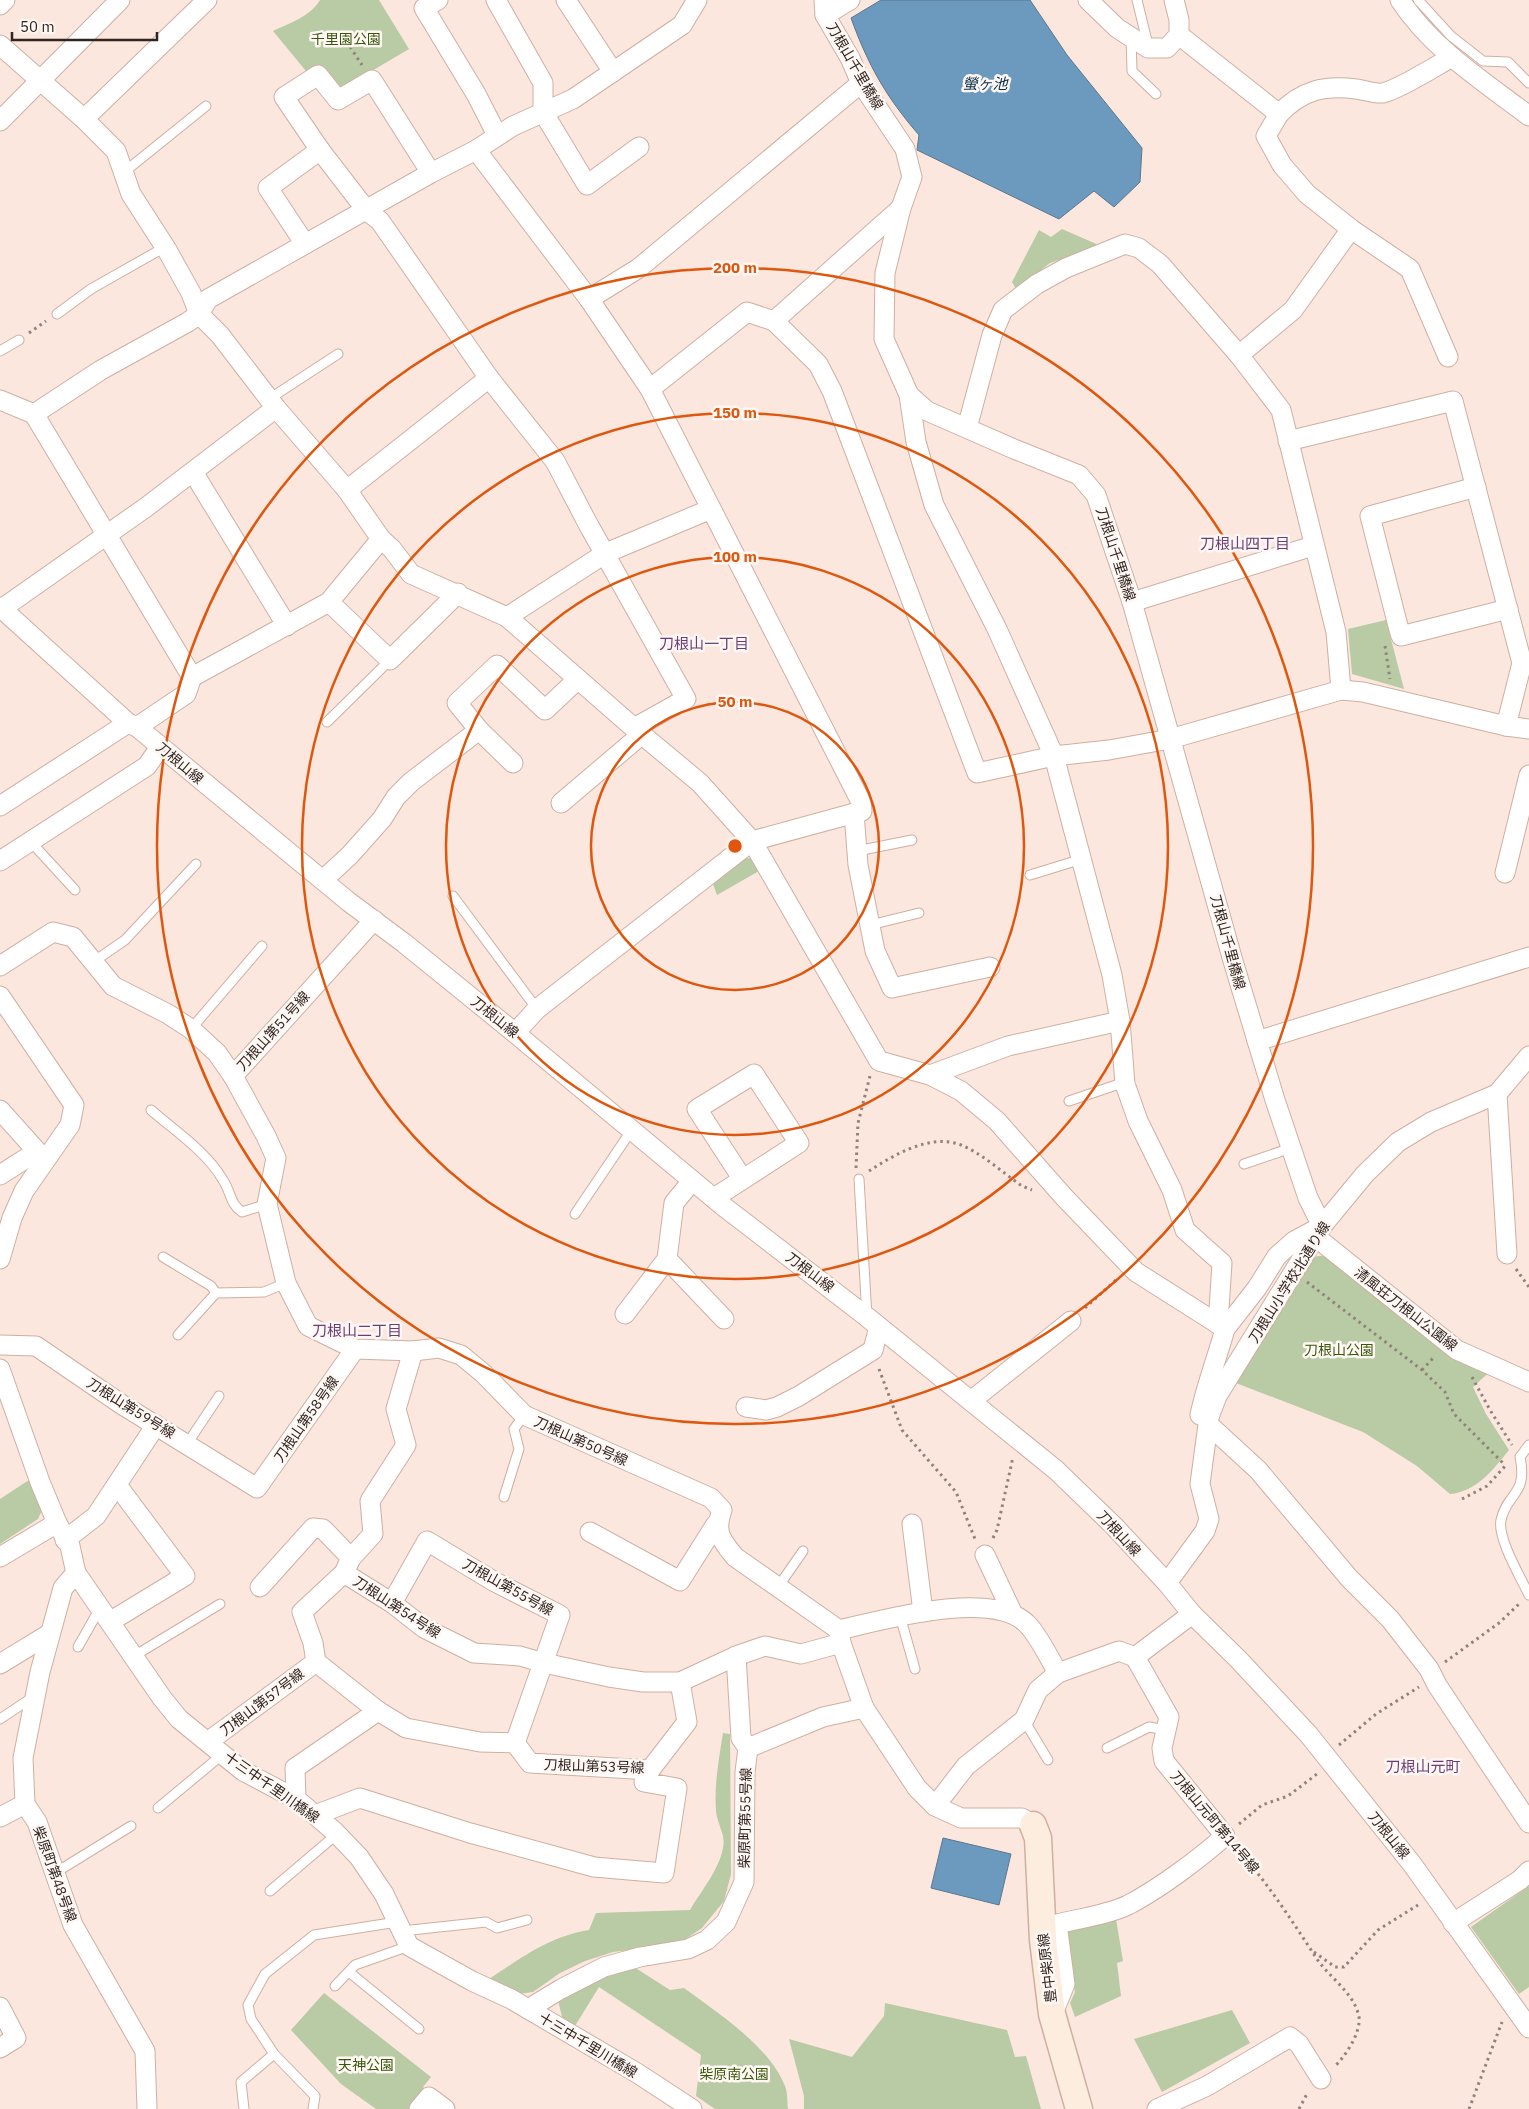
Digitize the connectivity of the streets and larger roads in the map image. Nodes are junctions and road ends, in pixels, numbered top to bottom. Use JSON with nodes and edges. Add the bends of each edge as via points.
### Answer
{"nodes":[{"id":1,"x":5,"y":0,"type":"edge"},
{"id":2,"x":120,"y":0,"type":"edge"},
{"id":3,"x":207,"y":0,"type":"edge"},
{"id":4,"x":438,"y":0,"type":"edge"},
{"id":5,"x":496,"y":0,"type":"edge"},
{"id":6,"x":566,"y":0,"type":"edge"},
{"id":7,"x":850,"y":0,"type":"edge"},
{"id":8,"x":1088,"y":0,"type":"edge"},
{"id":9,"x":1174,"y":0,"type":"edge"},
{"id":10,"x":1400,"y":0,"type":"edge"},
{"id":11,"x":689,"y":4,"type":"edge"},
{"id":12,"x":0,"y":5,"type":"edge"},
{"id":13,"x":825,"y":7,"type":"edge"},
{"id":14,"x":1179,"y":35,"type":"junction"},
{"id":15,"x":0,"y":46,"type":"edge"},
{"id":16,"x":1452,"y":57,"type":"junction"},
{"id":17,"x":613,"y":72,"type":"junction"},
{"id":18,"x":40,"y":80,"type":"junction"},
{"id":19,"x":861,"y":83,"type":"junction"},
{"id":20,"x":543,"y":112,"type":"junction"},
{"id":21,"x":1279,"y":114,"type":"junction"},
{"id":22,"x":1529,"y":116,"type":"edge"},
{"id":23,"x":84,"y":119,"type":"junction"},
{"id":24,"x":0,"y":121,"type":"edge"},
{"id":25,"x":497,"y":136,"type":"junction"},
{"id":26,"x":639,"y":147,"type":"dead end"},
{"id":27,"x":320,"y":150,"type":"junction"},
{"id":28,"x":476,"y":150,"type":"junction"},
{"id":29,"x":431,"y":173,"type":"junction"},
{"id":30,"x":901,"y":208,"type":"junction"},
{"id":31,"x":367,"y":211,"type":"junction"},
{"id":32,"x":1351,"y":230,"type":"junction"},
{"id":33,"x":305,"y":244,"type":"junction"},
{"id":34,"x":589,"y":299,"type":"junction"},
{"id":35,"x":199,"y":314,"type":"junction"},
{"id":36,"x":774,"y":320,"type":"junction"},
{"id":37,"x":1239,"y":356,"type":"junction"},
{"id":38,"x":1448,"y":357,"type":"dead end"},
{"id":39,"x":489,"y":378,"type":"junction"},
{"id":40,"x":650,"y":389,"type":"junction"},
{"id":41,"x":909,"y":395,"type":"junction"},
{"id":42,"x":0,"y":400,"type":"edge"},
{"id":43,"x":273,"y":404,"type":"junction"},
{"id":44,"x":34,"y":414,"type":"junction"},
{"id":45,"x":967,"y":428,"type":"junction"},
{"id":46,"x":1288,"y":441,"type":"junction"},
{"id":47,"x":192,"y":472,"type":"junction"},
{"id":48,"x":1476,"y":487,"type":"junction"},
{"id":49,"x":347,"y":490,"type":"junction"},
{"id":50,"x":711,"y":508,"type":"junction"},
{"id":51,"x":106,"y":535,"type":"junction"},
{"id":52,"x":380,"y":539,"type":"junction"},
{"id":53,"x":1313,"y":546,"type":"junction"},
{"id":54,"x":606,"y":553,"type":"junction"},
{"id":55,"x":458,"y":593,"type":"junction"},
{"id":56,"x":330,"y":602,"type":"junction"},
{"id":57,"x":1132,"y":602,"type":"junction"},
{"id":58,"x":1,"y":608,"type":"edge"},
{"id":59,"x":1508,"y":609,"type":"junction"},
{"id":60,"x":507,"y":616,"type":"junction"},
{"id":61,"x":287,"y":626,"type":"junction"},
{"id":62,"x":192,"y":677,"type":"junction"},
{"id":63,"x":578,"y":679,"type":"junction"},
{"id":64,"x":1341,"y":690,"type":"junction"},
{"id":65,"x":133,"y":725,"type":"junction"},
{"id":66,"x":1506,"y":726,"type":"junction"},
{"id":67,"x":1529,"y":729,"type":"edge"},
{"id":68,"x":479,"y":730,"type":"junction"},
{"id":69,"x":637,"y":732,"type":"junction"},
{"id":70,"x":1170,"y":739,"type":"junction"},
{"id":71,"x":160,"y":747,"type":"junction"},
{"id":72,"x":1054,"y":756,"type":"junction"},
{"id":73,"x":513,"y":763,"type":"dead end"},
{"id":74,"x":1529,"y":774,"type":"edge"},
{"id":75,"x":561,"y":803,"type":"dead end"},
{"id":76,"x":0,"y":806,"type":"edge"},
{"id":77,"x":854,"y":813,"type":"junction"},
{"id":78,"x":752,"y":840,"type":"junction"},
{"id":79,"x":0,"y":861,"type":"edge"},
{"id":80,"x":1505,"y":873,"type":"dead end"},
{"id":81,"x":323,"y":880,"type":"junction"},
{"id":82,"x":374,"y":920,"type":"junction"},
{"id":83,"x":1529,"y":957,"type":"edge"},
{"id":84,"x":0,"y":966,"type":"edge"},
{"id":85,"x":990,"y":967,"type":"dead end"},
{"id":86,"x":0,"y":996,"type":"edge"},
{"id":87,"x":1120,"y":1021,"type":"junction"},
{"id":88,"x":515,"y":1033,"type":"junction"},
{"id":89,"x":1257,"y":1041,"type":"junction"},
{"id":90,"x":1529,"y":1056,"type":"edge"},
{"id":91,"x":930,"y":1074,"type":"junction"},
{"id":92,"x":233,"y":1076,"type":"junction"},
{"id":93,"x":1496,"y":1094,"type":"junction"},
{"id":94,"x":0,"y":1110,"type":"edge"},
{"id":95,"x":40,"y":1156,"type":"junction"},
{"id":96,"x":0,"y":1175,"type":"edge"},
{"id":97,"x":742,"y":1178,"type":"junction"},
{"id":98,"x":692,"y":1181,"type":"junction"},
{"id":99,"x":714,"y":1198,"type":"junction"},
{"id":100,"x":1320,"y":1232,"type":"junction"},
{"id":101,"x":1507,"y":1254,"type":"dead end"},
{"id":102,"x":0,"y":1259,"type":"edge"},
{"id":103,"x":667,"y":1259,"type":"junction"},
{"id":104,"x":625,"y":1314,"type":"dead end"},
{"id":105,"x":724,"y":1319,"type":"dead end"},
{"id":106,"x":1071,"y":1321,"type":"road end"},
{"id":107,"x":873,"y":1322,"type":"junction"},
{"id":108,"x":1222,"y":1327,"type":"junction"},
{"id":109,"x":0,"y":1345,"type":"edge"},
{"id":110,"x":354,"y":1349,"type":"junction"},
{"id":111,"x":414,"y":1351,"type":"junction"},
{"id":112,"x":0,"y":1369,"type":"edge"},
{"id":113,"x":1529,"y":1382,"type":"edge"},
{"id":114,"x":971,"y":1401,"type":"junction"},
{"id":115,"x":746,"y":1407,"type":"dead end"},
{"id":116,"x":1209,"y":1421,"type":"junction"},
{"id":117,"x":156,"y":1425,"type":"junction"},
{"id":118,"x":117,"y":1485,"type":"junction"},
{"id":119,"x":257,"y":1488,"type":"joint"},
{"id":120,"x":716,"y":1524,"type":"junction"},
{"id":121,"x":912,"y":1524,"type":"dead end"},
{"id":122,"x":61,"y":1531,"type":"junction"},
{"id":123,"x":590,"y":1532,"type":"dead end"},
{"id":124,"x":985,"y":1556,"type":"road end"},
{"id":125,"x":0,"y":1558,"type":"edge"},
{"id":126,"x":348,"y":1565,"type":"junction"},
{"id":127,"x":76,"y":1573,"type":"junction"},
{"id":128,"x":1167,"y":1583,"type":"junction"},
{"id":129,"x":260,"y":1587,"type":"dead end"},
{"id":130,"x":392,"y":1603,"type":"junction"},
{"id":131,"x":923,"y":1612,"type":"junction"},
{"id":132,"x":1012,"y":1612,"type":"junction"},
{"id":133,"x":105,"y":1614,"type":"junction"},
{"id":134,"x":1192,"y":1614,"type":"junction"},
{"id":135,"x":49,"y":1634,"type":"junction"},
{"id":136,"x":840,"y":1636,"type":"junction"},
{"id":137,"x":736,"y":1656,"type":"junction"},
{"id":138,"x":1135,"y":1657,"type":"junction"},
{"id":139,"x":316,"y":1662,"type":"junction"},
{"id":140,"x":0,"y":1664,"type":"edge"},
{"id":141,"x":544,"y":1664,"type":"junction"},
{"id":142,"x":1058,"y":1673,"type":"junction"},
{"id":143,"x":680,"y":1682,"type":"junction"},
{"id":144,"x":864,"y":1708,"type":"junction"},
{"id":145,"x":378,"y":1712,"type":"junction"},
{"id":146,"x":209,"y":1741,"type":"junction"},
{"id":147,"x":515,"y":1743,"type":"junction"},
{"id":148,"x":748,"y":1748,"type":"junction"},
{"id":149,"x":650,"y":1770,"type":"junction"},
{"id":150,"x":296,"y":1799,"type":"junction"},
{"id":151,"x":25,"y":1804,"type":"junction"},
{"id":152,"x":935,"y":1806,"type":"junction"},
{"id":153,"x":315,"y":1815,"type":"junction"},
{"id":154,"x":0,"y":1818,"type":"edge"},
{"id":155,"x":1529,"y":1822,"type":"edge"},
{"id":156,"x":1033,"y":1824,"type":"joint"},
{"id":157,"x":1529,"y":1871,"type":"edge"},
{"id":158,"x":1453,"y":1923,"type":"junction"},
{"id":159,"x":0,"y":2007,"type":"edge"},
{"id":160,"x":528,"y":2009,"type":"junction"},
{"id":161,"x":1052,"y":2014,"type":"junction"},
{"id":162,"x":1529,"y":2028,"type":"edge"},
{"id":163,"x":0,"y":2048,"type":"edge"},
{"id":164,"x":1321,"y":2079,"type":"road end"},
{"id":165,"x":147,"y":2109,"type":"edge"},
{"id":166,"x":419,"y":2109,"type":"edge"},
{"id":167,"x":445,"y":2109,"type":"edge"},
{"id":168,"x":692,"y":2109,"type":"edge"},
{"id":169,"x":1079,"y":2109,"type":"edge"},
{"id":170,"x":1157,"y":2109,"type":"edge"}],
"edges":[{"from":1,"to":12,"type":"street"},
{"from":2,"to":18,"type":"street"},
{"from":3,"to":23,"type":"street"},
{"from":4,"to":25,"type":"street","via":[[424,8],[476,94]]},
{"from":5,"to":20,"type":"street","via":[[543,83]]},
{"from":6,"to":17,"type":"street"},
{"from":7,"to":13,"type":"street"},
{"from":8,"to":14,"type":"street","via":[[1117,28],[1148,48],[1166,48]]},
{"from":9,"to":14,"type":"street"},
{"from":10,"to":16,"type":"street","via":[[1412,18]]},
{"from":11,"to":17,"type":"street","via":[[682,25]]},
{"from":13,"to":19,"type":"street","name":"刀根山千里橋線"},
{"from":14,"to":21,"type":"street"},
{"from":15,"to":18,"type":"street"},
{"from":16,"to":21,"type":"street","via":[[1383,93],[1339,87],[1317,89],[1286,106]]},
{"from":16,"to":22,"type":"street"},
{"from":17,"to":20,"type":"street","via":[[573,98]]},
{"from":18,"to":23,"type":"street"},
{"from":18,"to":24,"type":"street"},
{"from":19,"to":30,"type":"street","name":"刀根山千里橋線","via":[[905,148],[912,176]]},
{"from":19,"to":34,"type":"street","via":[[639,268]]},
{"from":20,"to":25,"type":"street"},
{"from":20,"to":26,"type":"street","via":[[587,185]]},
{"from":21,"to":32,"type":"street","via":[[1266,136],[1282,166],[1307,194]]},
{"from":23,"to":35,"type":"street","via":[[116,151],[131,194],[166,247]]},
{"from":25,"to":28,"type":"street"},
{"from":27,"to":29,"type":"street","via":[[284,97],[318,75],[338,100],[372,80]]},
{"from":27,"to":31,"type":"street"},
{"from":27,"to":33,"type":"street","via":[[268,188]]},
{"from":28,"to":29,"type":"street"},
{"from":28,"to":34,"type":"street"},
{"from":29,"to":31,"type":"street"},
{"from":30,"to":36,"type":"street"},
{"from":30,"to":41,"type":"street","name":"刀根山千里橋線","via":[[885,273],[884,339]]},
{"from":31,"to":33,"type":"street"},
{"from":31,"to":39,"type":"street","via":[[380,221]]},
{"from":32,"to":37,"type":"street","via":[[1293,310]]},
{"from":32,"to":38,"type":"street","via":[[1410,269]]},
{"from":33,"to":35,"type":"street","via":[[208,299]]},
{"from":34,"to":40,"type":"street"},
{"from":35,"to":43,"type":"street","via":[[220,335]]},
{"from":35,"to":44,"type":"street","via":[[101,370]]},
{"from":36,"to":40,"type":"street","via":[[747,312]]},
{"from":36,"to":72,"type":"street","via":[[818,364],[832,391],[976,773]]},
{"from":37,"to":45,"type":"street","via":[[1160,264],[1139,248],[1124,244],[1066,268],[1037,284],[1003,310],[992,335]]},
{"from":37,"to":46,"type":"street","via":[[1281,410]]},
{"from":39,"to":49,"type":"street"},
{"from":39,"to":54,"type":"street","via":[[555,461]]},
{"from":40,"to":50,"type":"street"},
{"from":41,"to":45,"type":"street","name":"刀根山千里橋線","via":[[927,411]]},
{"from":41,"to":72,"type":"street","via":[[916,442],[934,505],[997,629]]},
{"from":42,"to":44,"type":"street"},
{"from":43,"to":47,"type":"street"},
{"from":43,"to":49,"type":"street"},
{"from":44,"to":51,"type":"street"},
{"from":45,"to":57,"type":"street","name":"刀根山千里橋線","via":[[1080,475],[1096,495],[1104,514]]},
{"from":46,"to":48,"type":"street","via":[[1453,401]]},
{"from":46,"to":53,"type":"street"},
{"from":47,"to":51,"type":"street"},
{"from":47,"to":61,"type":"street"},
{"from":48,"to":59,"type":"street"},
{"from":48,"to":59,"type":"street","via":[[1370,516],[1398,626],[1401,636]]},
{"from":49,"to":52,"type":"street"},
{"from":50,"to":54,"type":"street"},
{"from":50,"to":77,"type":"street","via":[[861,802],[862,811]]},
{"from":51,"to":58,"type":"street"},
{"from":51,"to":62,"type":"street"},
{"from":52,"to":55,"type":"street","via":[[411,574]]},
{"from":52,"to":56,"type":"street"},
{"from":53,"to":57,"type":"street"},
{"from":53,"to":64,"type":"street","via":[[1336,632]]},
{"from":54,"to":60,"type":"street"},
{"from":54,"to":69,"type":"street","via":[[686,699]]},
{"from":55,"to":56,"type":"street","via":[[390,660]]},
{"from":55,"to":60,"type":"street"},
{"from":56,"to":61,"type":"street"},
{"from":57,"to":70,"type":"street","name":"刀根山千里橋線"},
{"from":58,"to":65,"type":"street","name":"刀根山線"},
{"from":59,"to":66,"type":"street","via":[[1522,664]]},
{"from":60,"to":63,"type":"street"},
{"from":61,"to":62,"type":"street"},
{"from":62,"to":65,"type":"street","via":[[186,694]]},
{"from":63,"to":68,"type":"street","via":[[545,710],[497,665],[457,703]]},
{"from":63,"to":69,"type":"street"},
{"from":64,"to":66,"type":"street","via":[[1363,692]]},
{"from":64,"to":70,"type":"street"},
{"from":65,"to":71,"type":"street","name":"刀根山線"},
{"from":65,"to":76,"type":"street"},
{"from":66,"to":67,"type":"street"},
{"from":68,"to":73,"type":"street"},
{"from":68,"to":81,"type":"street","via":[[411,782],[396,797],[382,820]]},
{"from":69,"to":75,"type":"street"},
{"from":69,"to":78,"type":"street","via":[[700,783]]},
{"from":70,"to":72,"type":"street"},
{"from":70,"to":89,"type":"street","name":"刀根山千里橋線"},
{"from":71,"to":79,"type":"street","via":[[147,766]]},
{"from":71,"to":81,"type":"street","name":"刀根山線"},
{"from":72,"to":87,"type":"street","via":[[1112,975]]},
{"from":74,"to":80,"type":"street"},
{"from":77,"to":78,"type":"street"},
{"from":77,"to":85,"type":"street","via":[[857,851],[875,951],[892,988]]},
{"from":78,"to":88,"type":"street","via":[[537,1009]]},
{"from":78,"to":91,"type":"street","via":[[879,1061]]},
{"from":81,"to":82,"type":"street","name":"刀根山線"},
{"from":82,"to":88,"type":"street","name":"刀根山線"},
{"from":82,"to":92,"type":"street","name":"刀根山第51号線"},
{"from":83,"to":89,"type":"street"},
{"from":84,"to":92,"type":"street","name":"刀根山第51号線","via":[[53,932],[73,938],[113,986],[191,1029],[217,1053]]},
{"from":86,"to":95,"type":"street","via":[[74,1106],[70,1125]]},
{"from":87,"to":91,"type":"street","via":[[1008,1046]]},
{"from":87,"to":108,"type":"street","via":[[1125,1082],[1138,1122],[1172,1190],[1185,1230],[1222,1263]]},
{"from":88,"to":98,"type":"street","name":"刀根山線"},
{"from":89,"to":100,"type":"street","name":"刀根山千里橋線"},
{"from":90,"to":93,"type":"street","name":"刀根山小学校北通り線"},
{"from":91,"to":108,"type":"street","via":[[961,1091],[997,1121],[1064,1198],[1130,1266]]},
{"from":92,"to":110,"type":"street","name":"刀根山第50号線","via":[[276,1158],[267,1204],[286,1283],[308,1326]]},
{"from":93,"to":100,"type":"street","name":"刀根山小学校北通り線","via":[[1431,1122],[1398,1142],[1365,1174]]},
{"from":93,"to":101,"type":"street"},
{"from":94,"to":95,"type":"street"},
{"from":95,"to":96,"type":"street"},
{"from":95,"to":102,"type":"street","via":[[12,1218]]},
{"from":97,"to":97,"type":"street","via":[[799,1143],[754,1074],[697,1108]]},
{"from":97,"to":99,"type":"street"},
{"from":98,"to":99,"type":"street","name":"刀根山線"},
{"from":98,"to":103,"type":"street","via":[[674,1203]]},
{"from":99,"to":107,"type":"street","name":"刀根山線"},
{"from":100,"to":108,"type":"street","via":[[1294,1241],[1277,1256],[1257,1288]]},
{"from":100,"to":113,"type":"street","name":"清風荘刀根山公園線","via":[[1457,1350]]},
{"from":100,"to":116,"type":"street","name":"刀根山小学校北通り線","via":[[1217,1396]]},
{"from":103,"to":104,"type":"street"},
{"from":103,"to":105,"type":"street"},
{"from":106,"to":114,"type":"street"},
{"from":107,"to":114,"type":"street","name":"刀根山線"},
{"from":107,"to":115,"type":"street","via":[[873,1350],[777,1407],[766,1410]]},
{"from":108,"to":116,"type":"street","via":[[1200,1415]]},
{"from":109,"to":117,"type":"street","name":"刀根山第59号線","via":[[36,1346]]},
{"from":110,"to":111,"type":"street","name":"刀根山第50号線"},
{"from":110,"to":119,"type":"street","name":"刀根山第58号線"},
{"from":111,"to":120,"type":"street","name":"刀根山第50号線","via":[[439,1348],[461,1356],[484,1374],[524,1415],[711,1498],[722,1510]]},
{"from":111,"to":126,"type":"street","via":[[396,1409],[406,1445],[370,1501],[373,1534]]},
{"from":112,"to":122,"type":"street","name":"十三中千里川橋線"},
{"from":114,"to":128,"type":"street","name":"刀根山線","via":[[1056,1470]]},
{"from":116,"to":128,"type":"street","name":"刀根山小学校北通り線","via":[[1200,1484],[1209,1520],[1205,1531]]},
{"from":116,"to":155,"type":"street","via":[[1258,1470],[1349,1578],[1390,1619],[1432,1674]]},
{"from":117,"to":118,"type":"street"},
{"from":117,"to":119,"type":"street","name":"刀根山第59号線"},
{"from":118,"to":122,"type":"street","via":[[96,1516]]},
{"from":118,"to":133,"type":"street","via":[[185,1576]]},
{"from":120,"to":123,"type":"street","via":[[680,1581]]},
{"from":120,"to":136,"type":"street","name":"刀根山第50号線","via":[[722,1542],[735,1557]]},
{"from":121,"to":131,"type":"street"},
{"from":122,"to":125,"type":"street"},
{"from":122,"to":127,"type":"street","name":"十三中千里川橋線","via":[[70,1546]]},
{"from":124,"to":132,"type":"street"},
{"from":126,"to":129,"type":"street","name":"刀根山第54号線","via":[[323,1529],[313,1528]]},
{"from":126,"to":130,"type":"street","name":"刀根山第54号線"},
{"from":126,"to":139,"type":"street","via":[[302,1612]]},
{"from":127,"to":133,"type":"street","name":"十三中千里川橋線"},
{"from":127,"to":135,"type":"street","name":"柴原町第48号線","via":[[62,1588]]},
{"from":128,"to":134,"type":"street","name":"刀根山線"},
{"from":130,"to":141,"type":"street","name":"刀根山第54号線","via":[[424,1628],[474,1653],[520,1656]]},
{"from":130,"to":141,"type":"street","name":"刀根山第55号線","via":[[427,1541],[495,1582],[560,1615]]},
{"from":131,"to":132,"type":"street","via":[[984,1606]]},
{"from":131,"to":136,"type":"street","via":[[900,1616]]},
{"from":132,"to":142,"type":"street","via":[[1028,1624]]},
{"from":133,"to":146,"type":"street","name":"十三中千里川橋線","via":[[178,1719]]},
{"from":134,"to":138,"type":"street"},
{"from":134,"to":158,"type":"street","name":"刀根山線","via":[[1238,1659],[1328,1760],[1380,1822]]},
{"from":135,"to":140,"type":"street"},
{"from":135,"to":151,"type":"street","name":"柴原町第48号線","via":[[23,1758]]},
{"from":136,"to":137,"type":"street","via":[[801,1654],[765,1646]]},
{"from":136,"to":144,"type":"street"},
{"from":137,"to":143,"type":"street"},
{"from":137,"to":148,"type":"street","via":[[741,1738]]},
{"from":138,"to":142,"type":"street","via":[[1119,1651]]},
{"from":138,"to":161,"type":"street","name":"刀根山元町第14号線","via":[[1169,1717],[1162,1748],[1164,1762],[1225,1836],[1185,1869],[1128,1904],[1058,1924],[1065,1984]]},
{"from":139,"to":145,"type":"street"},
{"from":139,"to":146,"type":"street","name":"刀根山第57号線"},
{"from":141,"to":143,"type":"street","name":"刀根山第54号線","via":[[643,1682]]},
{"from":141,"to":147,"type":"street","name":"刀根山第55号線"},
{"from":142,"to":152,"type":"street","via":[[1038,1690],[1024,1720],[966,1766]]},
{"from":143,"to":149,"type":"street","name":"刀根山第53号線","via":[[687,1722]]},
{"from":144,"to":148,"type":"street","name":"柴原町第55号線","via":[[823,1717]]},
{"from":144,"to":152,"type":"street","via":[[916,1788]]},
{"from":145,"to":147,"type":"street","via":[[406,1728],[480,1742]]},
{"from":145,"to":150,"type":"street","via":[[295,1768]]},
{"from":146,"to":150,"type":"street","name":"十三中千里川橋線","via":[[243,1770]]},
{"from":147,"to":149,"type":"street","name":"刀根山第53号線","via":[[530,1764]]},
{"from":148,"to":160,"type":"street","name":"柴原町第55号線","via":[[744,1882],[726,1922],[707,1940],[688,1949],[604,1967]]},
{"from":149,"to":153,"type":"street","via":[[644,1782],[676,1788],[664,1873],[594,1867],[360,1798]]},
{"from":150,"to":153,"type":"street","name":"十三中千里川橋線"},
{"from":151,"to":154,"type":"street"},
{"from":151,"to":165,"type":"street","name":"柴原町第48号線","via":[[37,1822],[73,1925],[145,2051]]},
{"from":152,"to":156,"type":"street","via":[[961,1818],[1022,1818]]},
{"from":153,"to":160,"type":"street","name":"十三中千里川橋線","via":[[359,1857],[384,1894],[402,1933]]},
{"from":156,"to":161,"type":"street","name":"豊中柴原線","via":[[1038,1838],[1043,1940]]},
{"from":157,"to":158,"type":"street"},
{"from":158,"to":162,"type":"street","name":"刀根山線"},
{"from":159,"to":163,"type":"street","via":[[16,2038]]},
{"from":160,"to":168,"type":"street","name":"十三中千里川橋線"},
{"from":161,"to":169,"type":"street","name":"豊中柴原線"},
{"from":164,"to":170,"type":"street","via":[[1299,2044],[1290,2036],[1207,2086]]},
{"from":166,"to":167,"type":"street","via":[[429,2096]]}]}
